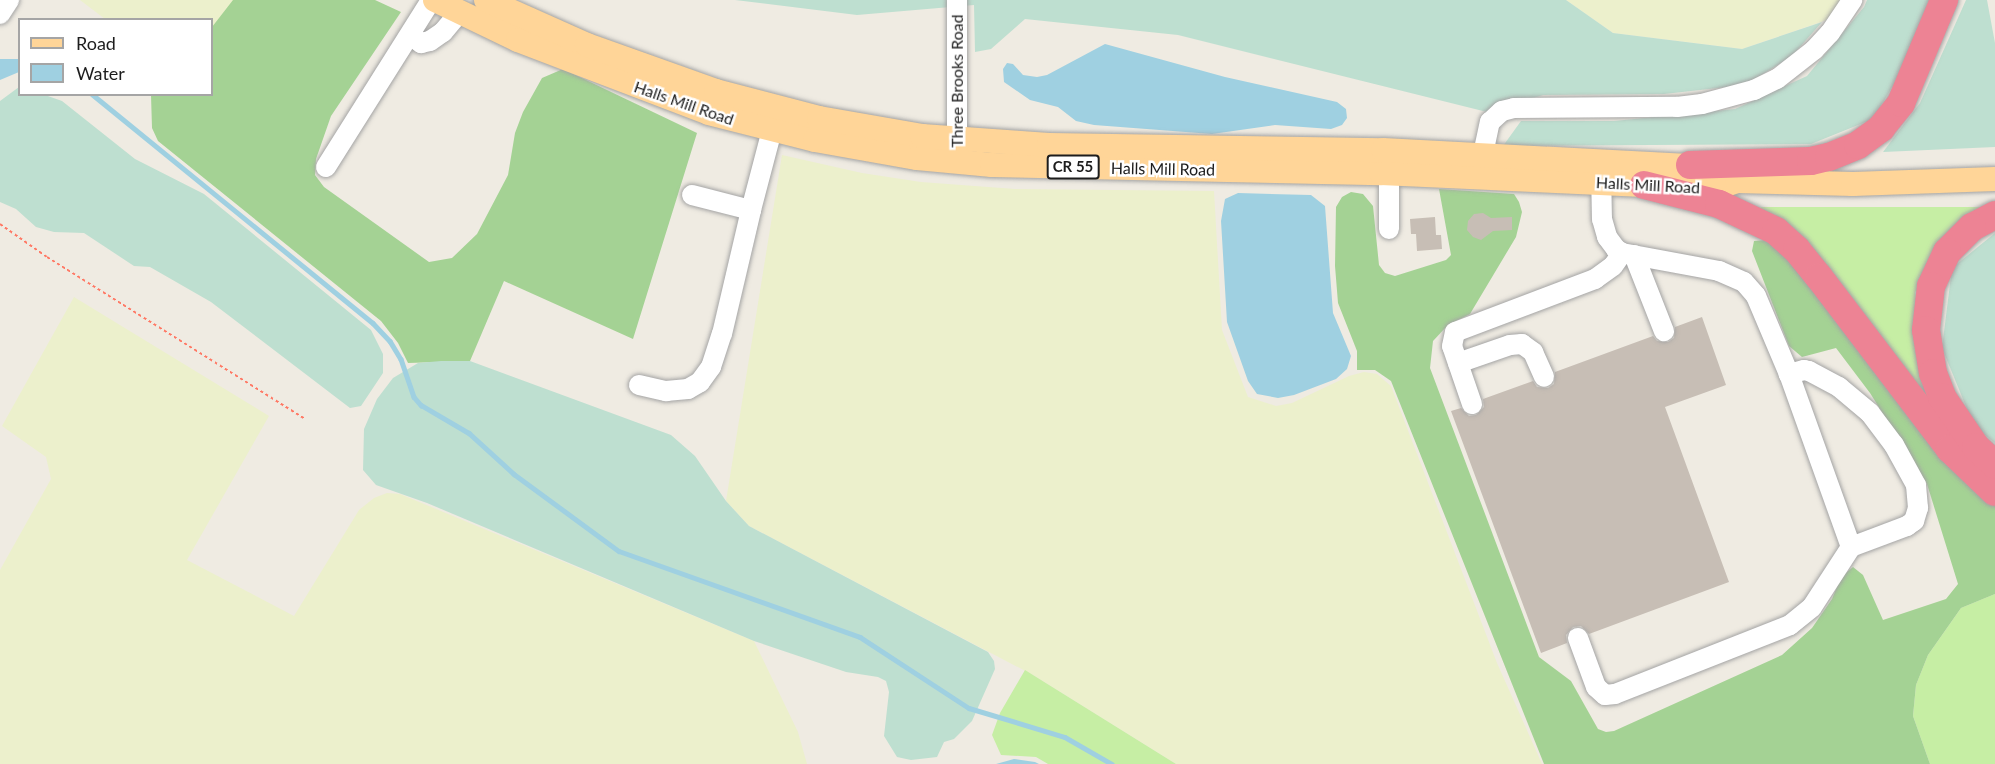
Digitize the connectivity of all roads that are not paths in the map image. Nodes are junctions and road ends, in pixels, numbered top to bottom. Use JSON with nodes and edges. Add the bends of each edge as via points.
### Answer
{"nodes":[{"id":1,"x":9,"y":0,"type":"edge"},
{"id":2,"x":433,"y":0,"type":"edge"},
{"id":3,"x":486,"y":0,"type":"edge"},
{"id":4,"x":957,"y":0,"type":"edge"},
{"id":5,"x":1852,"y":0,"type":"edge"},
{"id":6,"x":1944,"y":0,"type":"edge"},
{"id":7,"x":459,"y":13,"type":"junction"},
{"id":8,"x":0,"y":14,"type":"edge"},
{"id":9,"x":410,"y":35,"type":"junction"},
{"id":10,"x":772,"y":130,"type":"junction"},
{"id":11,"x":1142,"y":147,"type":"junction"},
{"id":12,"x":957,"y":151,"type":"junction"},
{"id":13,"x":1483,"y":154,"type":"junction"},
{"id":14,"x":1690,"y":165,"type":"junction"},
{"id":15,"x":326,"y":167,"type":"dead end"},
{"id":16,"x":1054,"y":167,"type":"junction"},
{"id":17,"x":1600,"y":171,"type":"junction"},
{"id":18,"x":1389,"y":173,"type":"junction"},
{"id":19,"x":1995,"y":179,"type":"edge"},
{"id":20,"x":1737,"y":180,"type":"junction"},
{"id":21,"x":1644,"y":185,"type":"junction"},
{"id":22,"x":692,"y":195,"type":"dead end"},
{"id":23,"x":751,"y":210,"type":"junction"},
{"id":24,"x":1995,"y":215,"type":"edge"},
{"id":25,"x":1389,"y":229,"type":"dead end"},
{"id":26,"x":1628,"y":254,"type":"junction"},
{"id":27,"x":1500,"y":314,"type":"junction"},
{"id":28,"x":1664,"y":332,"type":"dead end"},
{"id":29,"x":1510,"y":345,"type":"junction"},
{"id":30,"x":1458,"y":363,"type":"junction"},
{"id":31,"x":1789,"y":374,"type":"junction"},
{"id":32,"x":1544,"y":376,"type":"dead end"},
{"id":33,"x":639,"y":385,"type":"dead end"},
{"id":34,"x":1472,"y":404,"type":"dead end"},
{"id":35,"x":1995,"y":465,"type":"edge"},
{"id":36,"x":1995,"y":492,"type":"edge"},
{"id":37,"x":1851,"y":547,"type":"junction"},
{"id":38,"x":1578,"y":638,"type":"dead end"}],
"edges":[{"from":1,"to":8,"type":"street"},
{"from":2,"to":7,"type":"main road","name":"Halls Mill Road","number":"CR 55"},
{"from":2,"to":9,"type":"street"},
{"from":3,"to":12,"type":"main road","name":"Halls Mill Road","number":"CR 55","via":[[587,45],[725,94]]},
{"from":4,"to":12,"type":"street","name":"Three Brooks Road"},
{"from":5,"to":13,"type":"street","via":[[1814,50],[1777,79],[1754,90],[1677,107],[1514,108],[1502,111],[1490,122]]},
{"from":6,"to":14,"type":"highway","via":[[1901,104],[1865,141],[1844,152],[1811,161]]},
{"from":7,"to":9,"type":"street","via":[[430,41],[421,43]]},
{"from":7,"to":10,"type":"main road","name":"Halls Mill Road","number":"CR 55","via":[[637,87]]},
{"from":9,"to":15,"type":"street"},
{"from":10,"to":12,"type":"main road","name":"Halls Mill Road","number":"CR 55","via":[[854,148]]},
{"from":10,"to":23,"type":"street"},
{"from":11,"to":12,"type":"main road","name":"Halls Mill Road","number":"CR 55","via":[[1049,145]]},
{"from":11,"to":13,"type":"main road","name":"Halls Mill Road","number":"CR 55"},
{"from":11,"to":16,"type":"main road","via":[[1130,156],[1061,159]]},
{"from":12,"to":16,"type":"main road","name":"Halls Mill Road","number":"CR 55"},
{"from":13,"to":17,"type":"main road","name":"Halls Mill Road","number":"CR 55"},
{"from":14,"to":17,"type":"main road","name":"Halls Mill Road","number":"CR 55"},
{"from":14,"to":20,"type":"main road","name":"Halls Mill Road","number":"CR 55","via":[[1717,168]]},
{"from":16,"to":18,"type":"main road","name":"Halls Mill Road","number":"CR 55"},
{"from":17,"to":18,"type":"main road","name":"Halls Mill Road","number":"CR 55"},
{"from":17,"to":21,"type":"main road","name":"Halls Mill Road","number":"CR 55"},
{"from":17,"to":26,"type":"street","via":[[1604,229],[1611,244]]},
{"from":18,"to":25,"type":"street"},
{"from":19,"to":20,"type":"main road","name":"Halls Mill Road","via":[[1853,184]]},
{"from":20,"to":21,"type":"main road","name":"Halls Mill Road","number":"CR 55","via":[[1716,188]]},
{"from":21,"to":36,"type":"highway","via":[[1695,196],[1776,231],[1820,277],[1950,449]]},
{"from":22,"to":23,"type":"street"},
{"from":23,"to":33,"type":"street","via":[[711,367],[700,382],[688,389],[666,391]]},
{"from":24,"to":35,"type":"highway","via":[[1972,227],[1947,252],[1931,286],[1926,330],[1933,373],[1942,397],[1976,447]]},
{"from":26,"to":27,"type":"street","via":[[1595,279]]},
{"from":26,"to":28,"type":"street"},
{"from":26,"to":31,"type":"street","via":[[1719,271],[1744,282],[1762,305]]},
{"from":27,"to":29,"type":"street"},
{"from":27,"to":30,"type":"street","via":[[1455,332],[1452,346]]},
{"from":29,"to":30,"type":"street"},
{"from":29,"to":32,"type":"street","via":[[1522,344],[1533,352]]},
{"from":30,"to":34,"type":"street"},
{"from":31,"to":37,"type":"street"},
{"from":31,"to":37,"type":"street","via":[[1809,371],[1839,387],[1870,412],[1916,485],[1918,508],[1911,524]]},
{"from":37,"to":38,"type":"street","via":[[1812,607],[1790,625],[1616,694],[1605,695],[1596,687]]}]}
